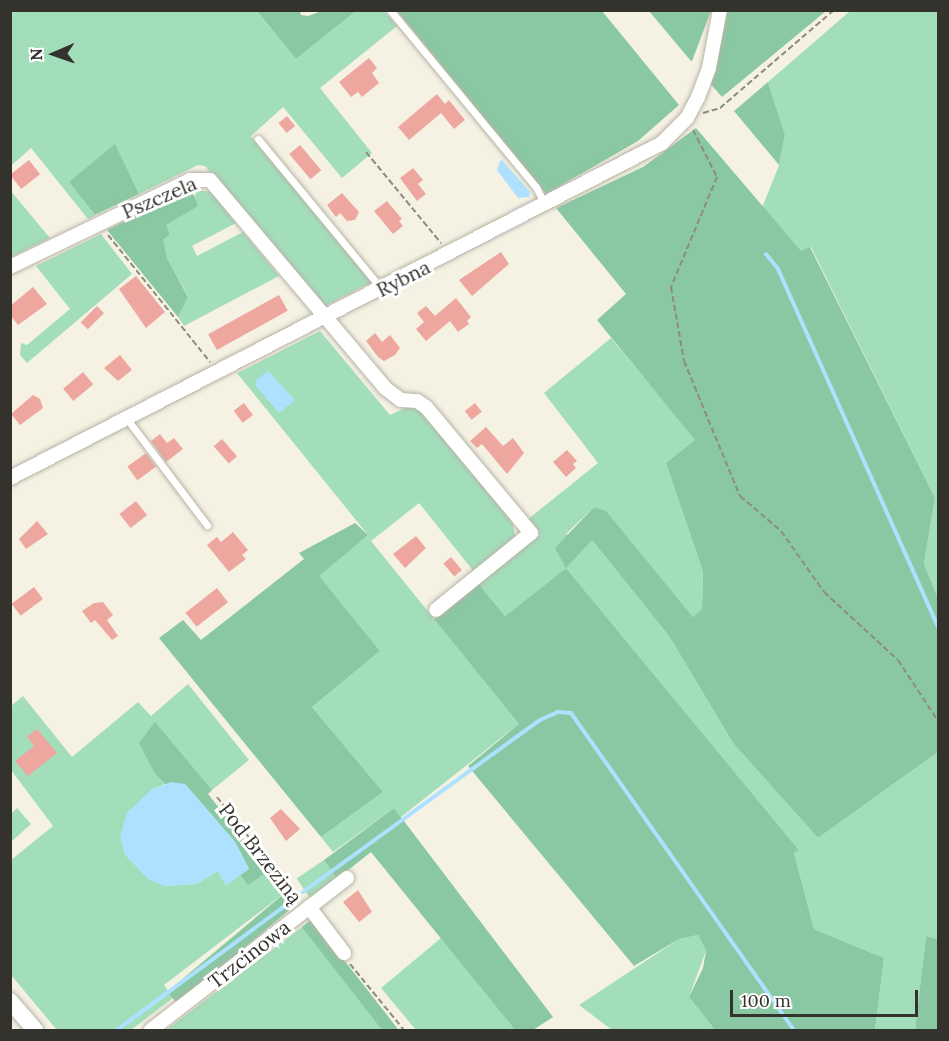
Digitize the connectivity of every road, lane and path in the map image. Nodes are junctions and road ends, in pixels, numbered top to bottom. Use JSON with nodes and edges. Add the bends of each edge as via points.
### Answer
{"nodes":[{"id":1,"x":390,"y":10,"type":"edge"},
{"id":2,"x":720,"y":10,"type":"edge"},
{"id":3,"x":834,"y":10,"type":"edge"},
{"id":4,"x":687,"y":118,"type":"junction"},
{"id":5,"x":258,"y":139,"type":"dead end"},
{"id":6,"x":366,"y":152,"type":"dead end"},
{"id":7,"x":545,"y":206,"type":"junction"},
{"id":8,"x":98,"y":224,"type":"junction"},
{"id":9,"x":450,"y":254,"type":"junction"},
{"id":10,"x":10,"y":267,"type":"edge"},
{"id":11,"x":382,"y":289,"type":"junction"},
{"id":12,"x":325,"y":318,"type":"junction"},
{"id":13,"x":218,"y":372,"type":"junction"},
{"id":14,"x":127,"y":419,"type":"junction"},
{"id":15,"x":10,"y":478,"type":"edge"},
{"id":16,"x":207,"y":525,"type":"dead end"},
{"id":17,"x":436,"y":610,"type":"dead end"},
{"id":18,"x":939,"y":721,"type":"edge"},
{"id":19,"x":217,"y":797,"type":"dead end"},
{"id":20,"x":347,"y":878,"type":"dead end"},
{"id":21,"x":307,"y":908,"type":"junction"},
{"id":22,"x":344,"y":953,"type":"joint"},
{"id":23,"x":10,"y":1001,"type":"edge"},
{"id":24,"x":35,"y":1030,"type":"edge"},
{"id":25,"x":151,"y":1030,"type":"edge"},
{"id":26,"x":404,"y":1030,"type":"edge"}],
"edges":[{"from":1,"to":7,"type":"lane","via":[[536,187]]},
{"from":2,"to":4,"type":"street","name":"Rybna","via":[[709,69]]},
{"from":3,"to":4,"type":"path","via":[[720,108]]},
{"from":4,"to":7,"type":"street","name":"Rybna","via":[[662,143]]},
{"from":4,"to":18,"type":"path","via":[[717,177],[671,287],[684,361],[740,496],[781,531],[824,592],[898,660]]},
{"from":5,"to":11,"type":"lane"},
{"from":6,"to":9,"type":"path"},
{"from":7,"to":9,"type":"street","name":"Rybna"},
{"from":8,"to":10,"type":"street","name":"Pszczela"},
{"from":8,"to":12,"type":"street","name":"Pszczela","via":[[190,180],[210,180]]},
{"from":8,"to":13,"type":"path"},
{"from":9,"to":11,"type":"street","name":"Rybna"},
{"from":11,"to":12,"type":"street","name":"Rybna"},
{"from":12,"to":13,"type":"street","name":"Rybna"},
{"from":12,"to":17,"type":"street","via":[[384,388],[401,400],[426,406],[531,533]]},
{"from":13,"to":14,"type":"street","name":"Rybna"},
{"from":14,"to":15,"type":"street","name":"Rybna"},
{"from":14,"to":16,"type":"lane"},
{"from":19,"to":21,"type":"path","name":"Pod Brzeziną"},
{"from":20,"to":21,"type":"street","name":"Trzcinowa"},
{"from":21,"to":22,"type":"street","name":"Pod Brzeziną"},
{"from":21,"to":25,"type":"street","name":"Trzcinowa"},
{"from":22,"to":26,"type":"path"},
{"from":23,"to":24,"type":"street"}]}
